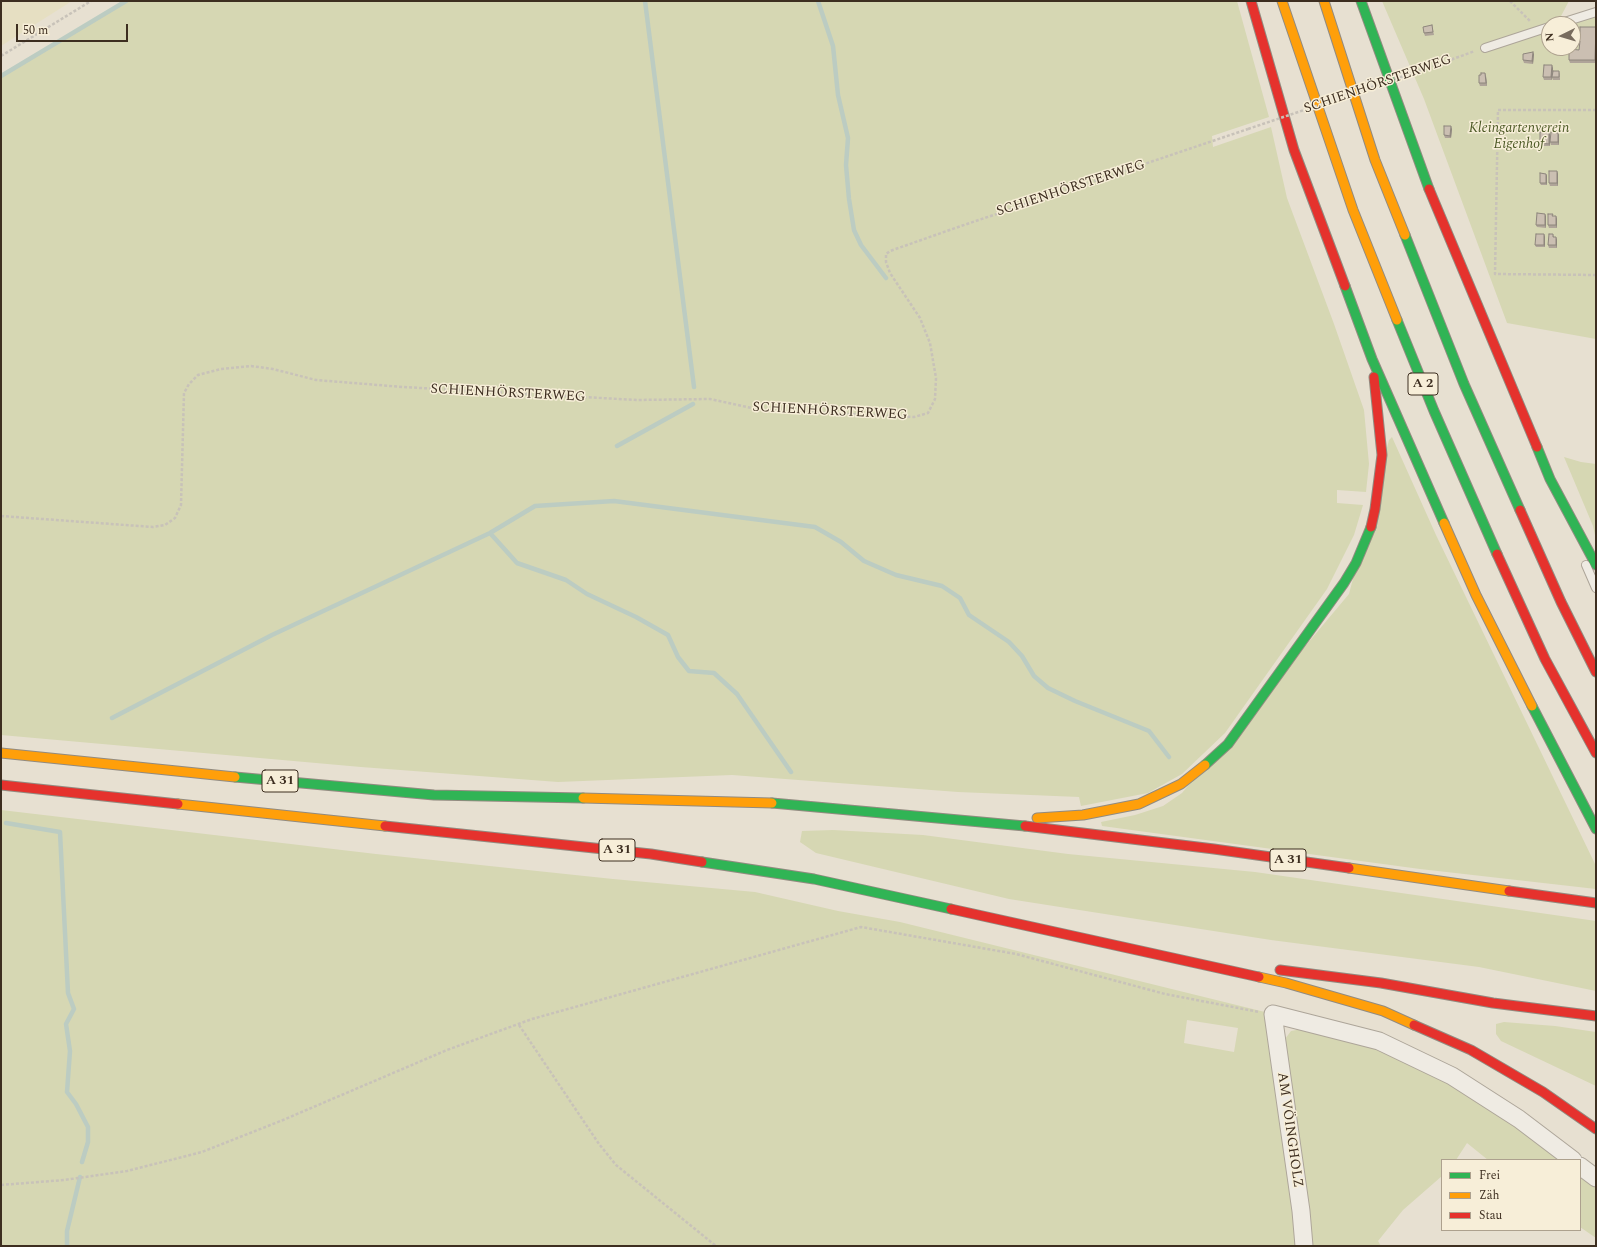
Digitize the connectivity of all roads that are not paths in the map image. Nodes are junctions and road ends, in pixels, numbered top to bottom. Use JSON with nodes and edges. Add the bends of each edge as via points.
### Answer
{"nodes":[{"id":1,"x":1251,"y":1,"type":"edge"},
{"id":2,"x":1282,"y":1,"type":"edge"},
{"id":3,"x":1324,"y":1,"type":"edge"},
{"id":4,"x":1361,"y":1,"type":"edge"},
{"id":5,"x":1596,"y":12,"type":"edge"},
{"id":6,"x":1581,"y":17,"type":"edge"},
{"id":7,"x":1541,"y":30,"type":"edge"},
{"id":8,"x":1485,"y":48,"type":"road end"},
{"id":9,"x":1372,"y":359,"type":"junction"},
{"id":10,"x":1550,"y":478,"type":"junction"},
{"id":11,"x":1596,"y":565,"type":"edge"},
{"id":12,"x":1596,"y":588,"type":"edge"},
{"id":13,"x":1596,"y":672,"type":"edge"},
{"id":14,"x":1,"y":753,"type":"edge"},
{"id":15,"x":1596,"y":753,"type":"edge"},
{"id":16,"x":1,"y":784,"type":"edge"},
{"id":17,"x":980,"y":821,"type":"junction"},
{"id":18,"x":1596,"y":829,"type":"edge"},
{"id":19,"x":1596,"y":903,"type":"edge"},
{"id":20,"x":1148,"y":952,"type":"junction"},
{"id":21,"x":1256,"y":967,"type":"dead end"},
{"id":22,"x":1272,"y":969,"type":"dead end"},
{"id":23,"x":1596,"y":1016,"type":"edge"},
{"id":24,"x":1596,"y":1129,"type":"edge"},
{"id":25,"x":1572,"y":1159,"type":"edge"},
{"id":26,"x":1581,"y":1167,"type":"edge"},
{"id":27,"x":1596,"y":1178,"type":"edge"},
{"id":28,"x":1304,"y":1246,"type":"edge"}],
"edges":[{"from":1,"to":9,"type":"highway","via":[[1294,150]]},
{"from":2,"to":15,"type":"highway","number":"A 2","via":[[1353,210],[1434,411],[1545,659]]},
{"from":3,"to":13,"type":"highway","number":"A 2","via":[[1375,160],[1461,376],[1561,602]]},
{"from":4,"to":10,"type":"highway","via":[[1435,206]]},
{"from":5,"to":6,"type":"lane"},
{"from":7,"to":8,"type":"lane"},
{"from":9,"to":17,"type":"highway","via":[[1382,456],[1369,534],[1344,583],[1228,744],[1181,784],[1139,804],[1083,815]]},
{"from":9,"to":18,"type":"highway","via":[[1476,595]]},
{"from":10,"to":11,"type":"highway"},
{"from":10,"to":12,"type":"lane"},
{"from":14,"to":17,"type":"highway","number":"A 31","via":[[434,795],[788,803]]},
{"from":16,"to":20,"type":"highway","number":"A 31","via":[[651,854],[814,880]]},
{"from":17,"to":19,"type":"highway","number":"A 31","via":[[1214,849]]},
{"from":20,"to":21,"type":"highway"},
{"from":20,"to":24,"type":"highway","via":[[1286,983],[1384,1011],[1471,1050],[1543,1092]]},
{"from":22,"to":23,"type":"highway"},
{"from":25,"to":28,"type":"street","name":"AM VÖINGHOLZ","via":[[1519,1118],[1452,1076],[1379,1041],[1273,1014]]},
{"from":26,"to":27,"type":"street"}]}
